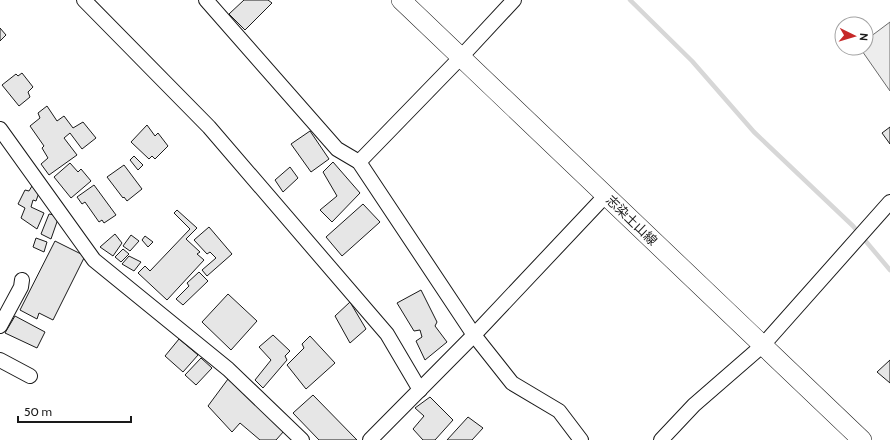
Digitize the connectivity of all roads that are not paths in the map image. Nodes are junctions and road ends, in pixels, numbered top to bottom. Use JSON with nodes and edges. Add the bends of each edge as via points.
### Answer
{"nodes":[{"id":1,"x":84,"y":0,"type":"edge"},
{"id":2,"x":206,"y":0,"type":"edge"},
{"id":3,"x":401,"y":0,"type":"edge"},
{"id":4,"x":514,"y":0,"type":"edge"},
{"id":5,"x":461,"y":57,"type":"junction"},
{"id":6,"x":0,"y":129,"type":"edge"},
{"id":7,"x":359,"y":162,"type":"junction"},
{"id":8,"x":606,"y":195,"type":"junction"},
{"id":9,"x":890,"y":202,"type":"edge"},
{"id":10,"x":22,"y":280,"type":"dead end"},
{"id":11,"x":0,"y":326,"type":"edge"},
{"id":12,"x":474,"y":335,"type":"junction"},
{"id":13,"x":763,"y":345,"type":"junction"},
{"id":14,"x":0,"y":360,"type":"edge"},
{"id":15,"x":30,"y":376,"type":"dead end"},
{"id":16,"x":420,"y":390,"type":"junction"},
{"id":17,"x":302,"y":440,"type":"edge"},
{"id":18,"x":370,"y":440,"type":"edge"},
{"id":19,"x":581,"y":440,"type":"edge"},
{"id":20,"x":661,"y":440,"type":"edge"},
{"id":21,"x":862,"y":440,"type":"edge"}],
"edges":[{"from":1,"to":16,"type":"street","via":[[225,145],[387,334]]},
{"from":2,"to":7,"type":"street","via":[[337,150]]},
{"from":3,"to":5,"type":"main road","name":"志染土山線"},
{"from":4,"to":5,"type":"street"},
{"from":5,"to":7,"type":"street"},
{"from":5,"to":8,"type":"main road","name":"志染土山線"},
{"from":6,"to":17,"type":"street","via":[[94,260],[228,369]]},
{"from":7,"to":12,"type":"street"},
{"from":8,"to":12,"type":"street"},
{"from":8,"to":13,"type":"main road","name":"志染土山線"},
{"from":9,"to":13,"type":"street"},
{"from":10,"to":11,"type":"street","via":[[21,287]]},
{"from":12,"to":16,"type":"street"},
{"from":12,"to":19,"type":"street","via":[[512,383],[559,411]]},
{"from":13,"to":20,"type":"street","via":[[694,405]]},
{"from":13,"to":21,"type":"main road","name":"志染土山線"},
{"from":14,"to":15,"type":"street"},
{"from":16,"to":18,"type":"street"}]}
